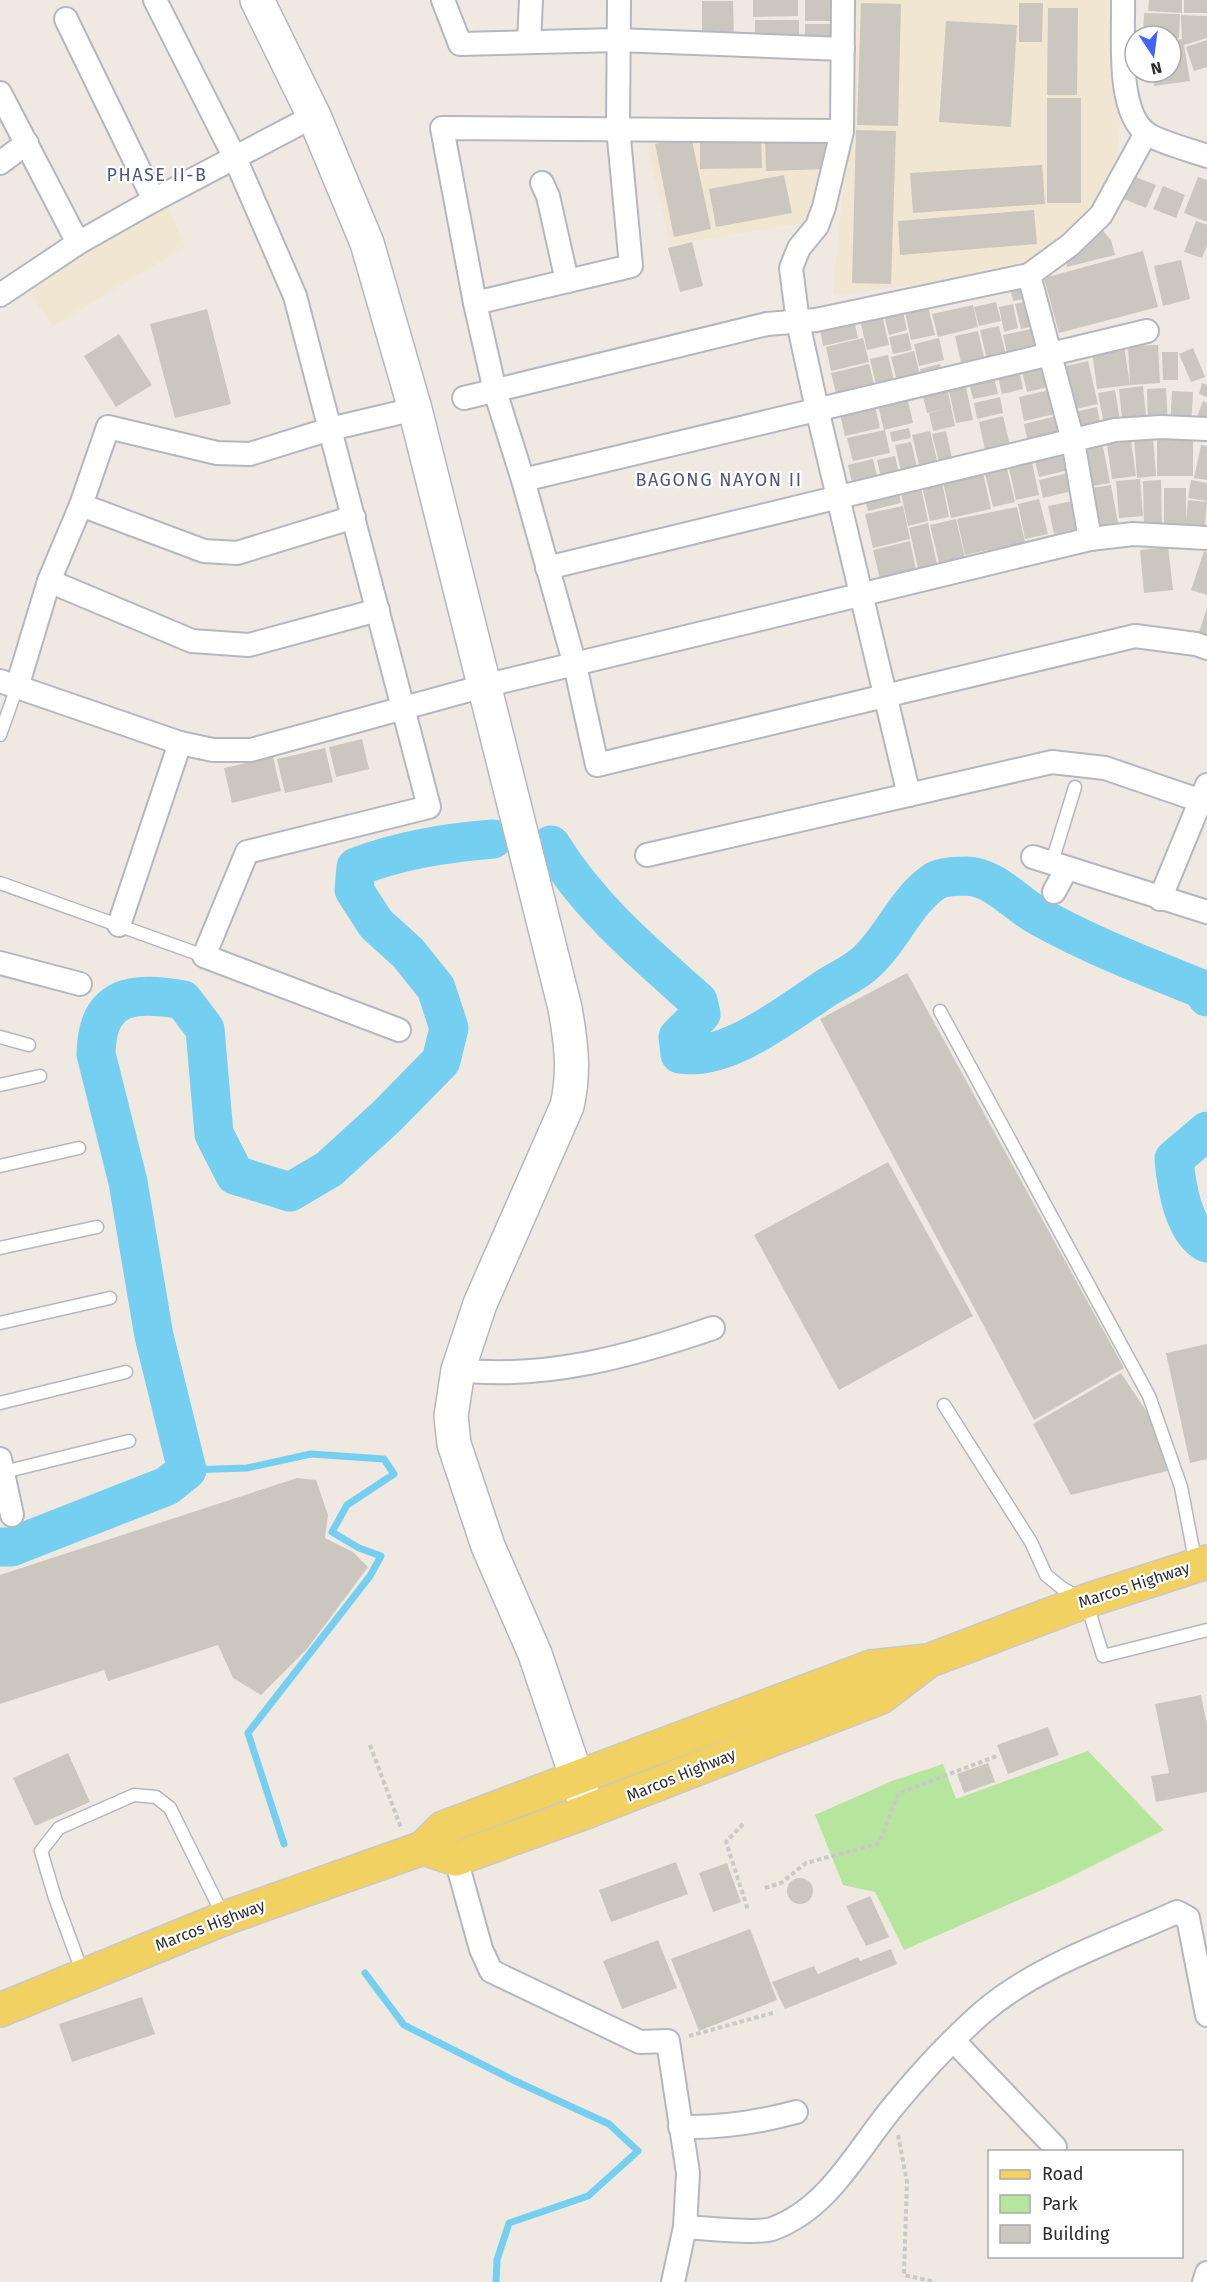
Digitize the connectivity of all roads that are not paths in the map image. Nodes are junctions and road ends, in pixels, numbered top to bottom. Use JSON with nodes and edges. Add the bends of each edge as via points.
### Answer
{"nodes":[{"id":1,"x":155,"y":0,"type":"edge"},
{"id":2,"x":257,"y":0,"type":"edge"},
{"id":3,"x":443,"y":0,"type":"edge"},
{"id":4,"x":531,"y":0,"type":"edge"},
{"id":5,"x":619,"y":0,"type":"edge"},
{"id":6,"x":843,"y":0,"type":"edge"},
{"id":7,"x":1123,"y":0,"type":"edge"},
{"id":8,"x":66,"y":19,"type":"dead end"},
{"id":9,"x":618,"y":40,"type":"junction"},
{"id":10,"x":529,"y":42,"type":"junction"},
{"id":11,"x":843,"y":50,"type":"junction"},
{"id":12,"x":0,"y":93,"type":"edge"},
{"id":13,"x":314,"y":116,"type":"junction"},
{"id":14,"x":618,"y":128,"type":"junction"},
{"id":15,"x":842,"y":131,"type":"junction"},
{"id":16,"x":1146,"y":133,"type":"junction"},
{"id":17,"x":27,"y":143,"type":"junction"},
{"id":18,"x":1207,"y":156,"type":"edge"},
{"id":19,"x":235,"y":158,"type":"junction"},
{"id":20,"x":0,"y":163,"type":"edge"},
{"id":21,"x":542,"y":183,"type":"dead end"},
{"id":22,"x":154,"y":200,"type":"junction"},
{"id":23,"x":78,"y":243,"type":"junction"},
{"id":24,"x":1029,"y":275,"type":"junction"},
{"id":25,"x":567,"y":281,"type":"junction"},
{"id":26,"x":0,"y":295,"type":"edge"},
{"id":27,"x":475,"y":303,"type":"junction"},
{"id":28,"x":798,"y":322,"type":"junction"},
{"id":29,"x":1147,"y":331,"type":"dead end"},
{"id":30,"x":1052,"y":354,"type":"junction"},
{"id":31,"x":495,"y":391,"type":"junction"},
{"id":32,"x":464,"y":398,"type":"dead end"},
{"id":33,"x":415,"y":409,"type":"junction"},
{"id":34,"x":817,"y":409,"type":"junction"},
{"id":35,"x":330,"y":429,"type":"junction"},
{"id":36,"x":1207,"y":429,"type":"edge"},
{"id":37,"x":1073,"y":441,"type":"junction"},
{"id":38,"x":523,"y":480,"type":"junction"},
{"id":39,"x":838,"y":498,"type":"junction"},
{"id":40,"x":81,"y":505,"type":"junction"},
{"id":41,"x":354,"y":518,"type":"junction"},
{"id":42,"x":1207,"y":538,"type":"edge"},
{"id":43,"x":1090,"y":539,"type":"junction"},
{"id":44,"x":547,"y":568,"type":"junction"},
{"id":45,"x":49,"y":581,"type":"junction"},
{"id":46,"x":861,"y":594,"type":"junction"},
{"id":47,"x":378,"y":610,"type":"junction"},
{"id":48,"x":1207,"y":648,"type":"edge"},
{"id":49,"x":575,"y":665,"type":"junction"},
{"id":50,"x":9,"y":684,"type":"edge"},
{"id":51,"x":484,"y":686,"type":"junction"},
{"id":52,"x":886,"y":697,"type":"junction"},
{"id":53,"x":404,"y":708,"type":"junction"},
{"id":54,"x":0,"y":735,"type":"edge"},
{"id":55,"x":180,"y":743,"type":"junction"},
{"id":56,"x":1075,"y":787,"type":"dead end"},
{"id":57,"x":909,"y":795,"type":"junction"},
{"id":58,"x":1205,"y":797,"type":"edge"},
{"id":59,"x":647,"y":855,"type":"dead end"},
{"id":60,"x":1051,"y":862,"type":"junction"},
{"id":61,"x":0,"y":883,"type":"edge"},
{"id":62,"x":1054,"y":892,"type":"dead end"},
{"id":63,"x":1160,"y":899,"type":"junction"},
{"id":64,"x":1207,"y":912,"type":"edge"},
{"id":65,"x":119,"y":925,"type":"junction"},
{"id":66,"x":204,"y":956,"type":"junction"},
{"id":67,"x":0,"y":963,"type":"edge"},
{"id":68,"x":80,"y":984,"type":"dead end"},
{"id":69,"x":940,"y":1011,"type":"dead end"},
{"id":70,"x":399,"y":1030,"type":"dead end"},
{"id":71,"x":0,"y":1037,"type":"edge"},
{"id":72,"x":29,"y":1045,"type":"dead end"},
{"id":73,"x":40,"y":1076,"type":"dead end"},
{"id":74,"x":0,"y":1085,"type":"edge"},
{"id":75,"x":79,"y":1148,"type":"dead end"},
{"id":76,"x":0,"y":1166,"type":"edge"},
{"id":77,"x":97,"y":1227,"type":"dead end"},
{"id":78,"x":0,"y":1248,"type":"edge"},
{"id":79,"x":110,"y":1298,"type":"dead end"},
{"id":80,"x":0,"y":1323,"type":"edge"},
{"id":81,"x":713,"y":1328,"type":"dead end"},
{"id":82,"x":458,"y":1370,"type":"junction"},
{"id":83,"x":126,"y":1372,"type":"dead end"},
{"id":84,"x":0,"y":1403,"type":"edge"},
{"id":85,"x":944,"y":1405,"type":"dead end"},
{"id":86,"x":129,"y":1441,"type":"dead end"},
{"id":87,"x":1,"y":1468,"type":"edge"},
{"id":88,"x":12,"y":1515,"type":"dead end"},
{"id":89,"x":1202,"y":1563,"type":"edge"},
{"id":90,"x":1086,"y":1600,"type":"junction"},
{"id":91,"x":1207,"y":1630,"type":"edge"},
{"id":92,"x":928,"y":1661,"type":"junction"},
{"id":93,"x":576,"y":1780,"type":"junction"},
{"id":94,"x":588,"y":1811,"type":"junction"},
{"id":95,"x":417,"y":1851,"type":"junction"},
{"id":96,"x":456,"y":1859,"type":"junction"},
{"id":97,"x":225,"y":1918,"type":"junction"},
{"id":98,"x":83,"y":1975,"type":"junction"},
{"id":99,"x":0,"y":2010,"type":"edge"},
{"id":100,"x":1207,"y":2015,"type":"edge"},
{"id":101,"x":954,"y":2041,"type":"junction"},
{"id":102,"x":796,"y":2112,"type":"dead end"},
{"id":103,"x":680,"y":2127,"type":"junction"},
{"id":104,"x":1055,"y":2147,"type":"dead end"},
{"id":105,"x":685,"y":2227,"type":"junction"},
{"id":106,"x":1207,"y":2273,"type":"edge"},
{"id":107,"x":673,"y":2282,"type":"edge"},
{"id":108,"x":1204,"y":2282,"type":"edge"}],
"edges":[{"from":1,"to":19,"type":"street"},
{"from":2,"to":13,"type":"street"},
{"from":3,"to":10,"type":"street","via":[[460,44]]},
{"from":4,"to":10,"type":"street"},
{"from":5,"to":9,"type":"street"},
{"from":6,"to":11,"type":"street"},
{"from":7,"to":16,"type":"street","via":[[1125,95]]},
{"from":8,"to":22,"type":"street"},
{"from":9,"to":10,"type":"street"},
{"from":9,"to":11,"type":"street"},
{"from":9,"to":14,"type":"street"},
{"from":11,"to":15,"type":"street"},
{"from":12,"to":17,"type":"street"},
{"from":13,"to":19,"type":"street"},
{"from":13,"to":33,"type":"street","via":[[367,243]]},
{"from":14,"to":15,"type":"street"},
{"from":14,"to":25,"type":"street","via":[[631,266]]},
{"from":14,"to":27,"type":"street","via":[[442,128]]},
{"from":15,"to":28,"type":"street","via":[[817,226],[799,248],[791,268]]},
{"from":16,"to":18,"type":"street"},
{"from":16,"to":24,"type":"street","via":[[1101,215],[1070,245]]},
{"from":17,"to":20,"type":"street"},
{"from":17,"to":23,"type":"street"},
{"from":19,"to":22,"type":"street"},
{"from":19,"to":35,"type":"street","via":[[295,296]]},
{"from":21,"to":25,"type":"street"},
{"from":22,"to":23,"type":"street"},
{"from":23,"to":26,"type":"street"},
{"from":24,"to":28,"type":"street"},
{"from":24,"to":30,"type":"street"},
{"from":25,"to":27,"type":"street"},
{"from":27,"to":31,"type":"street"},
{"from":28,"to":31,"type":"street","via":[[767,324]]},
{"from":28,"to":34,"type":"street"},
{"from":29,"to":30,"type":"street"},
{"from":30,"to":34,"type":"street"},
{"from":30,"to":37,"type":"street"},
{"from":31,"to":32,"type":"street"},
{"from":31,"to":38,"type":"street"},
{"from":33,"to":35,"type":"street"},
{"from":33,"to":51,"type":"street"},
{"from":34,"to":38,"type":"street"},
{"from":34,"to":39,"type":"street"},
{"from":35,"to":40,"type":"street","via":[[250,454],[217,453],[108,427]]},
{"from":35,"to":41,"type":"street"},
{"from":36,"to":37,"type":"street","via":[[1115,430]]},
{"from":37,"to":39,"type":"street"},
{"from":37,"to":43,"type":"street"},
{"from":38,"to":44,"type":"street"},
{"from":39,"to":44,"type":"street"},
{"from":39,"to":46,"type":"street"},
{"from":40,"to":41,"type":"street","via":[[204,551],[237,554]]},
{"from":40,"to":45,"type":"street"},
{"from":41,"to":47,"type":"street"},
{"from":42,"to":43,"type":"street","via":[[1133,534]]},
{"from":43,"to":46,"type":"street"},
{"from":44,"to":49,"type":"street"},
{"from":45,"to":47,"type":"street","via":[[192,641],[249,645]]},
{"from":45,"to":50,"type":"street"},
{"from":46,"to":49,"type":"street"},
{"from":46,"to":52,"type":"street"},
{"from":47,"to":53,"type":"street"},
{"from":48,"to":52,"type":"street","via":[[1135,636]]},
{"from":49,"to":51,"type":"street"},
{"from":49,"to":52,"type":"street","via":[[597,765]]},
{"from":50,"to":54,"type":"lane"},
{"from":50,"to":55,"type":"street"},
{"from":51,"to":53,"type":"street"},
{"from":51,"to":82,"type":"street","via":[[565,1008],[572,1043],[573,1079],[558,1130],[480,1304]]},
{"from":52,"to":57,"type":"street"},
{"from":53,"to":55,"type":"street","via":[[251,750],[213,750]]},
{"from":53,"to":66,"type":"street","via":[[429,807],[247,852]]},
{"from":55,"to":65,"type":"street"},
{"from":56,"to":60,"type":"lane"},
{"from":57,"to":58,"type":"street","via":[[1052,762],[1106,768]]},
{"from":57,"to":59,"type":"street"},
{"from":58,"to":63,"type":"street"},
{"from":60,"to":62,"type":"street"},
{"from":60,"to":63,"type":"street"},
{"from":61,"to":65,"type":"lane"},
{"from":63,"to":64,"type":"street"},
{"from":65,"to":66,"type":"lane"},
{"from":66,"to":70,"type":"street"},
{"from":67,"to":68,"type":"street"},
{"from":69,"to":89,"type":"lane","via":[[1149,1396]]},
{"from":71,"to":72,"type":"lane"},
{"from":73,"to":74,"type":"lane"},
{"from":75,"to":76,"type":"lane"},
{"from":77,"to":78,"type":"lane"},
{"from":79,"to":80,"type":"lane"},
{"from":81,"to":82,"type":"street","via":[[663,1346],[565,1367],[513,1374]]},
{"from":82,"to":93,"type":"street","via":[[452,1416],[454,1443],[488,1546],[535,1654]]},
{"from":83,"to":84,"type":"lane"},
{"from":85,"to":90,"type":"lane","via":[[1031,1542],[1046,1575]]},
{"from":86,"to":87,"type":"lane"},
{"from":87,"to":88,"type":"street"},
{"from":89,"to":90,"type":"main road","name":"Marcos Highway"},
{"from":90,"to":91,"type":"lane","via":[[1103,1656]]},
{"from":90,"to":92,"type":"main road","name":"Marcos Highway"},
{"from":92,"to":93,"type":"main road","name":"Marcos Highway","via":[[871,1667]]},
{"from":92,"to":94,"type":"main road","name":"Marcos Highway","via":[[881,1698]]},
{"from":93,"to":94,"type":"street"},
{"from":93,"to":95,"type":"main road","name":"Marcos Highway","via":[[443,1828]]},
{"from":94,"to":96,"type":"main road","name":"Marcos Highway"},
{"from":95,"to":96,"type":"main road"},
{"from":95,"to":97,"type":"main road","name":"Marcos Highway"},
{"from":96,"to":103,"type":"street","via":[[491,1971],[640,2042],[668,2041]]},
{"from":97,"to":98,"type":"main road","name":"Marcos Highway"},
{"from":97,"to":98,"type":"lane","via":[[170,1808],[156,1797],[134,1795],[59,1828],[41,1851]]},
{"from":98,"to":99,"type":"main road","name":"Marcos Highway"},
{"from":100,"to":101,"type":"street","via":[[1188,1918],[1178,1912],[1008,1992]]},
{"from":101,"to":104,"type":"street"},
{"from":101,"to":105,"type":"street","via":[[892,2108],[841,2177],[803,2214],[770,2230]]},
{"from":102,"to":103,"type":"street","via":[[751,2124]]},
{"from":103,"to":105,"type":"street","via":[[688,2173]]},
{"from":105,"to":107,"type":"street"},
{"from":106,"to":108,"type":"street"}]}
